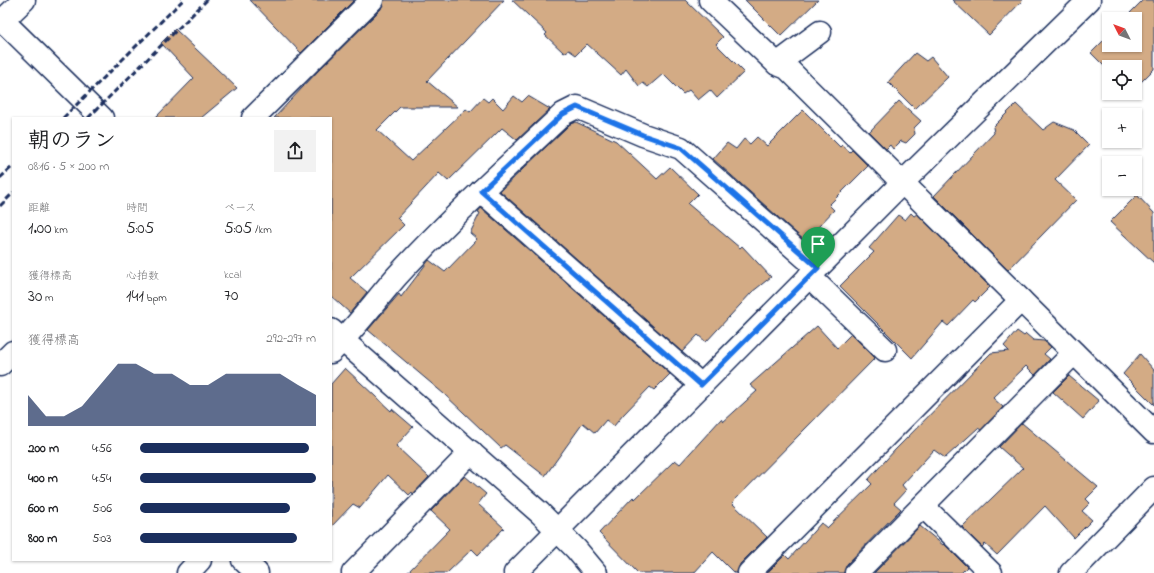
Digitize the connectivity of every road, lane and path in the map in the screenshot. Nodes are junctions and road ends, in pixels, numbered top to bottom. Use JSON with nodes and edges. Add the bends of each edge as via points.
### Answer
{"nodes":[{"id":1,"x":24,"y":0,"type":"edge"},
{"id":2,"x":372,"y":0,"type":"edge"},
{"id":3,"x":710,"y":0,"type":"edge"},
{"id":4,"x":1089,"y":0,"type":"edge"},
{"id":5,"x":1,"y":21,"type":"edge"},
{"id":6,"x":820,"y":32,"type":"dead end"},
{"id":7,"x":777,"y":64,"type":"junction"},
{"id":8,"x":101,"y":117,"type":"edge"},
{"id":9,"x":254,"y":117,"type":"edge"},
{"id":10,"x":903,"y":182,"type":"junction"},
{"id":11,"x":481,"y":191,"type":"junction"},
{"id":12,"x":814,"y":272,"type":"junction"},
{"id":13,"x":1021,"y":300,"type":"junction"},
{"id":14,"x":335,"y":341,"type":"edge"},
{"id":15,"x":885,"y":350,"type":"dead end"},
{"id":16,"x":12,"y":353,"type":"edge"},
{"id":17,"x":1074,"y":353,"type":"junction"},
{"id":18,"x":0,"y":365,"type":"edge"},
{"id":19,"x":701,"y":385,"type":"junction"},
{"id":20,"x":1154,"y":432,"type":"edge"},
{"id":21,"x":471,"y":452,"type":"junction"},
{"id":22,"x":1154,"y":488,"type":"edge"},
{"id":23,"x":923,"y":506,"type":"junction"},
{"id":24,"x":557,"y":530,"type":"junction"},
{"id":25,"x":199,"y":561,"type":"edge"},
{"id":26,"x":245,"y":561,"type":"edge"},
{"id":27,"x":188,"y":573,"type":"edge"},
{"id":28,"x":257,"y":573,"type":"edge"},
{"id":29,"x":353,"y":573,"type":"edge"},
{"id":30,"x":515,"y":573,"type":"edge"},
{"id":31,"x":596,"y":573,"type":"edge"},
{"id":32,"x":749,"y":573,"type":"edge"},
{"id":33,"x":856,"y":573,"type":"edge"},
{"id":34,"x":991,"y":573,"type":"edge"},
{"id":35,"x":1070,"y":573,"type":"edge"}],
"edges":[{"from":1,"to":5,"type":"street"},
{"from":2,"to":9,"type":"street"},
{"from":3,"to":7,"type":"street"},
{"from":4,"to":10,"type":"street"},
{"from":5,"to":8,"type":"street"},
{"from":6,"to":7,"type":"street"},
{"from":7,"to":10,"type":"street","via":[[787,68]]},
{"from":10,"to":12,"type":"street"},
{"from":10,"to":13,"type":"street"},
{"from":11,"to":12,"type":"street","via":[[563,114],[577,107],[681,148]]},
{"from":11,"to":14,"type":"street"},
{"from":11,"to":19,"type":"street"},
{"from":12,"to":15,"type":"street"},
{"from":12,"to":19,"type":"street"},
{"from":13,"to":17,"type":"street"},
{"from":13,"to":32,"type":"street"},
{"from":14,"to":21,"type":"street"},
{"from":16,"to":18,"type":"street"},
{"from":17,"to":20,"type":"street"},
{"from":17,"to":23,"type":"street"},
{"from":19,"to":24,"type":"street"},
{"from":21,"to":24,"type":"street"},
{"from":21,"to":29,"type":"street"},
{"from":22,"to":35,"type":"street"},
{"from":23,"to":33,"type":"street"},
{"from":23,"to":34,"type":"street"},
{"from":24,"to":30,"type":"street"},
{"from":24,"to":31,"type":"street"},
{"from":25,"to":27,"type":"street"},
{"from":26,"to":28,"type":"street"}]}
